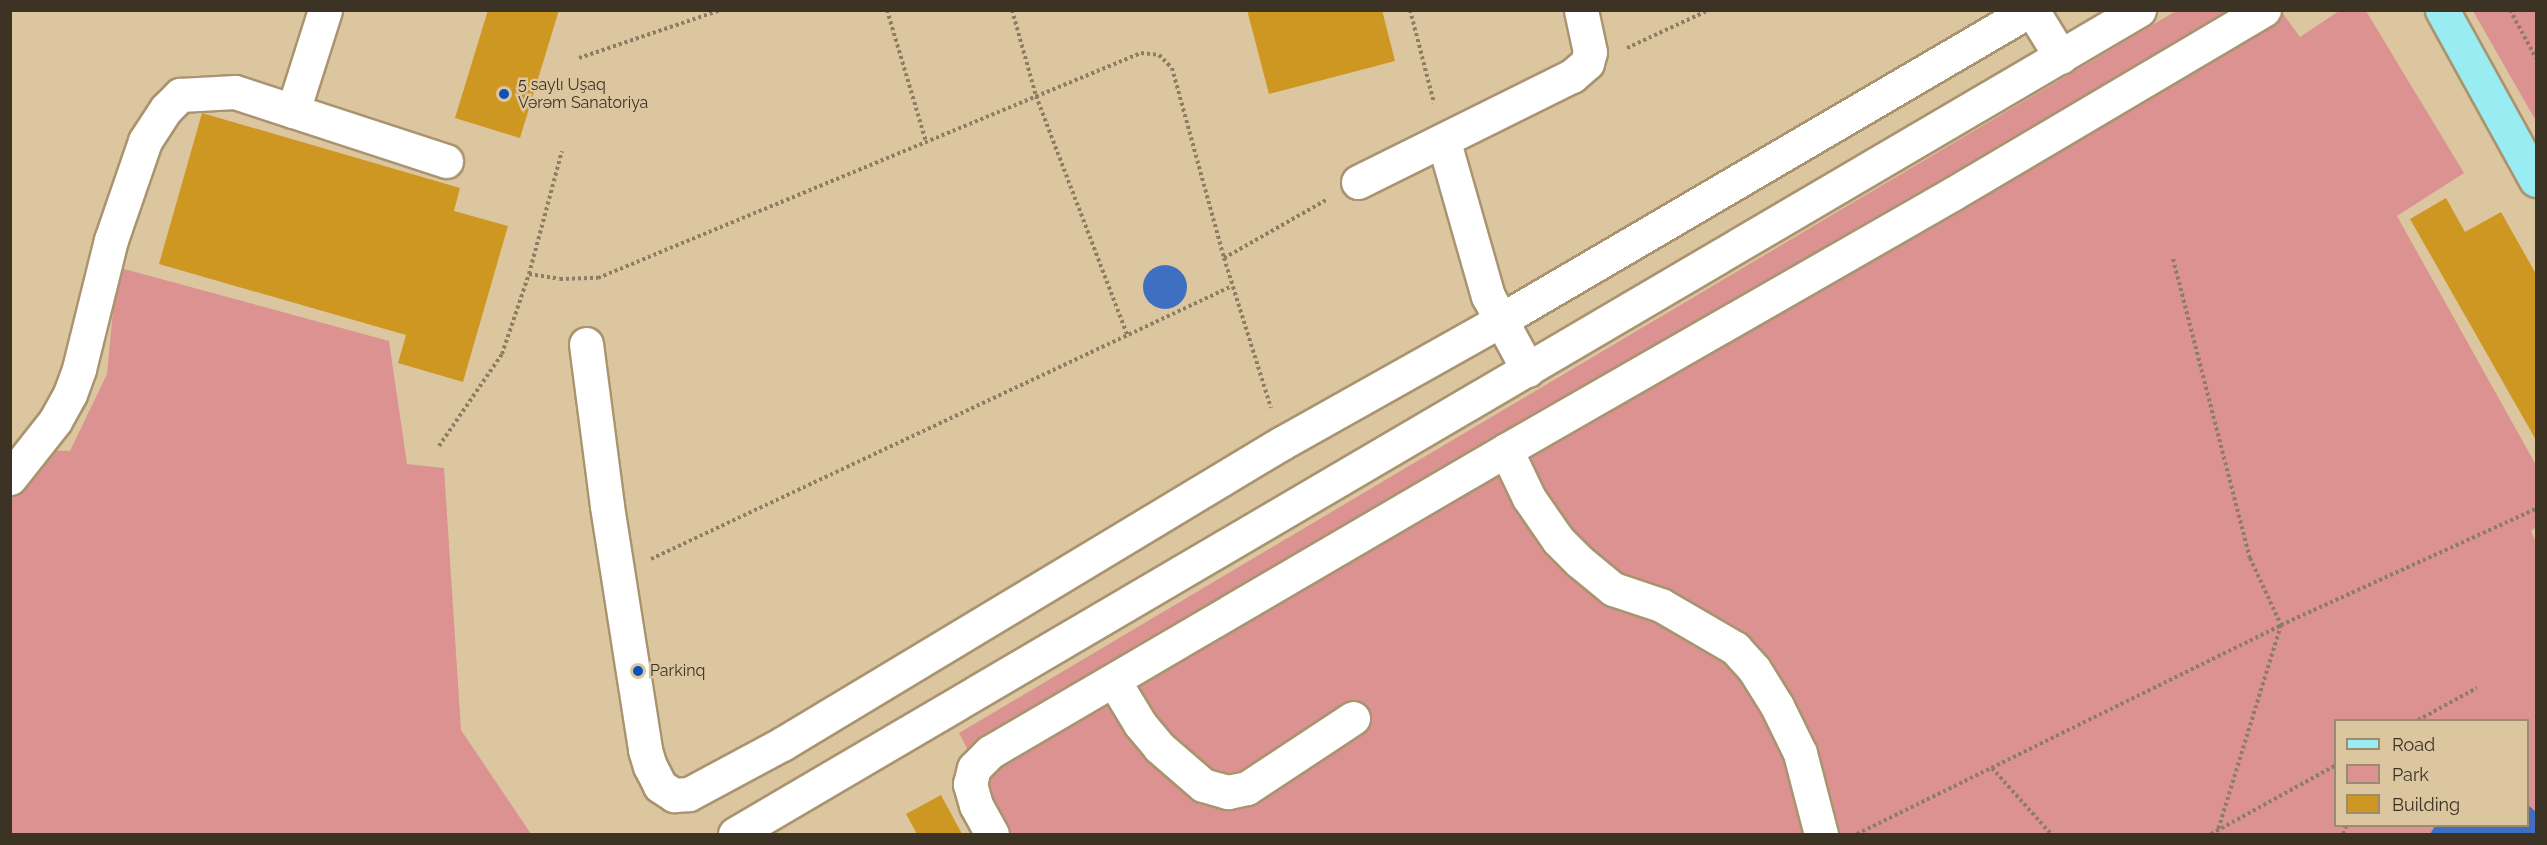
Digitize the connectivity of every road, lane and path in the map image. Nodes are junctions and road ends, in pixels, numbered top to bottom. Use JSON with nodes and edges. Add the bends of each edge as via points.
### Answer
{"nodes":[{"id":1,"x":326,"y":10,"type":"edge"},
{"id":2,"x":721,"y":10,"type":"edge"},
{"id":3,"x":887,"y":10,"type":"edge"},
{"id":4,"x":1012,"y":10,"type":"edge"},
{"id":5,"x":1410,"y":10,"type":"edge"},
{"id":6,"x":1581,"y":10,"type":"edge"},
{"id":7,"x":1709,"y":10,"type":"edge"},
{"id":8,"x":2031,"y":10,"type":"edge"},
{"id":9,"x":2139,"y":10,"type":"edge"},
{"id":10,"x":2264,"y":10,"type":"edge"},
{"id":11,"x":2442,"y":10,"type":"edge"},
{"id":12,"x":2510,"y":10,"type":"edge"},
{"id":13,"x":1590,"y":52,"type":"junction"},
{"id":14,"x":2061,"y":57,"type":"junction"},
{"id":15,"x":579,"y":58,"type":"dead end"},
{"id":16,"x":2536,"y":58,"type":"edge"},
{"id":17,"x":1036,"y":96,"type":"junction"},
{"id":18,"x":293,"y":111,"type":"junction"},
{"id":19,"x":926,"y":142,"type":"junction"},
{"id":20,"x":1444,"y":142,"type":"junction"},
{"id":21,"x":562,"y":151,"type":"dead end"},
{"id":22,"x":446,"y":161,"type":"dead end"},
{"id":23,"x":2536,"y":180,"type":"edge"},
{"id":24,"x":1358,"y":182,"type":"joint"},
{"id":25,"x":1224,"y":258,"type":"junction"},
{"id":26,"x":2173,"y":259,"type":"dead end"},
{"id":27,"x":529,"y":274,"type":"junction"},
{"id":28,"x":1232,"y":286,"type":"junction"},
{"id":29,"x":1499,"y":321,"type":"junction"},
{"id":30,"x":1128,"y":337,"type":"junction"},
{"id":31,"x":586,"y":344,"type":"dead end"},
{"id":32,"x":1528,"y":370,"type":"junction"},
{"id":33,"x":1282,"y":443,"type":"junction"},
{"id":34,"x":439,"y":446,"type":"dead end"},
{"id":35,"x":1506,"y":450,"type":"junction"},
{"id":36,"x":10,"y":478,"type":"edge"},
{"id":37,"x":2536,"y":508,"type":"edge"},
{"id":38,"x":617,"y":575,"type":"junction"},
{"id":39,"x":2281,"y":626,"type":"junction"},
{"id":40,"x":1114,"y":681,"type":"junction"},
{"id":41,"x":2477,"y":688,"type":"dead end"},
{"id":42,"x":1353,"y":718,"type":"dead end"},
{"id":43,"x":2420,"y":719,"type":"edge"},
{"id":44,"x":2334,"y":766,"type":"edge"},
{"id":45,"x":1991,"y":768,"type":"junction"},
{"id":46,"x":2218,"y":830,"type":"junction"},
{"id":47,"x":735,"y":834,"type":"edge"},
{"id":48,"x":992,"y":834,"type":"edge"},
{"id":49,"x":1821,"y":834,"type":"edge"},
{"id":50,"x":1857,"y":834,"type":"edge"},
{"id":51,"x":2051,"y":834,"type":"edge"},
{"id":52,"x":2211,"y":834,"type":"edge"}],
"edges":[{"from":1,"to":18,"type":"street"},
{"from":2,"to":15,"type":"path"},
{"from":3,"to":19,"type":"path"},
{"from":4,"to":17,"type":"path"},
{"from":5,"to":20,"type":"path"},
{"from":6,"to":13,"type":"street"},
{"from":7,"to":13,"type":"path","via":[[1622,50]]},
{"from":8,"to":14,"type":"street"},
{"from":8,"to":29,"type":"street"},
{"from":9,"to":14,"type":"street"},
{"from":10,"to":35,"type":"street"},
{"from":11,"to":23,"type":"main road"},
{"from":12,"to":16,"type":"path"},
{"from":13,"to":20,"type":"street","via":[[1587,63],[1572,76]]},
{"from":14,"to":32,"type":"street"},
{"from":17,"to":19,"type":"path"},
{"from":17,"to":25,"type":"path","via":[[1141,53],[1159,55],[1172,68]]},
{"from":17,"to":30,"type":"path"},
{"from":18,"to":22,"type":"street"},
{"from":18,"to":36,"type":"street","via":[[235,92],[180,95],[166,109],[145,141],[111,240],[70,394],[55,421]]},
{"from":19,"to":27,"type":"path","via":[[598,278],[561,279]]},
{"from":20,"to":24,"type":"street"},
{"from":20,"to":29,"type":"street","via":[[1488,296]]},
{"from":21,"to":27,"type":"path"},
{"from":24,"to":25,"type":"path"},
{"from":25,"to":28,"type":"path"},
{"from":26,"to":39,"type":"path","via":[[2250,558]]},
{"from":27,"to":34,"type":"path","via":[[502,354]]},
{"from":28,"to":30,"type":"path"},
{"from":28,"to":33,"type":"path"},
{"from":29,"to":32,"type":"street"},
{"from":29,"to":33,"type":"street"},
{"from":30,"to":38,"type":"path"},
{"from":31,"to":38,"type":"street"},
{"from":32,"to":47,"type":"street"},
{"from":33,"to":38,"type":"street","via":[[782,744],[689,794],[674,795],[660,786],[650,766]]},
{"from":35,"to":40,"type":"street"},
{"from":35,"to":49,"type":"street","via":[[1529,498],[1558,540],[1579,561],[1613,589],[1661,605],[1719,638],[1735,648],[1754,669],[1800,753]]},
{"from":37,"to":39,"type":"path"},
{"from":39,"to":45,"type":"path"},
{"from":39,"to":46,"type":"path"},
{"from":40,"to":42,"type":"street","via":[[1159,747],[1203,785],[1228,792],[1247,788]]},
{"from":40,"to":48,"type":"street","via":[[990,752],[974,768],[970,784]]},
{"from":41,"to":43,"type":"path"},
{"from":44,"to":46,"type":"path"},
{"from":45,"to":50,"type":"path"},
{"from":45,"to":51,"type":"path"},
{"from":46,"to":52,"type":"path"}]}
